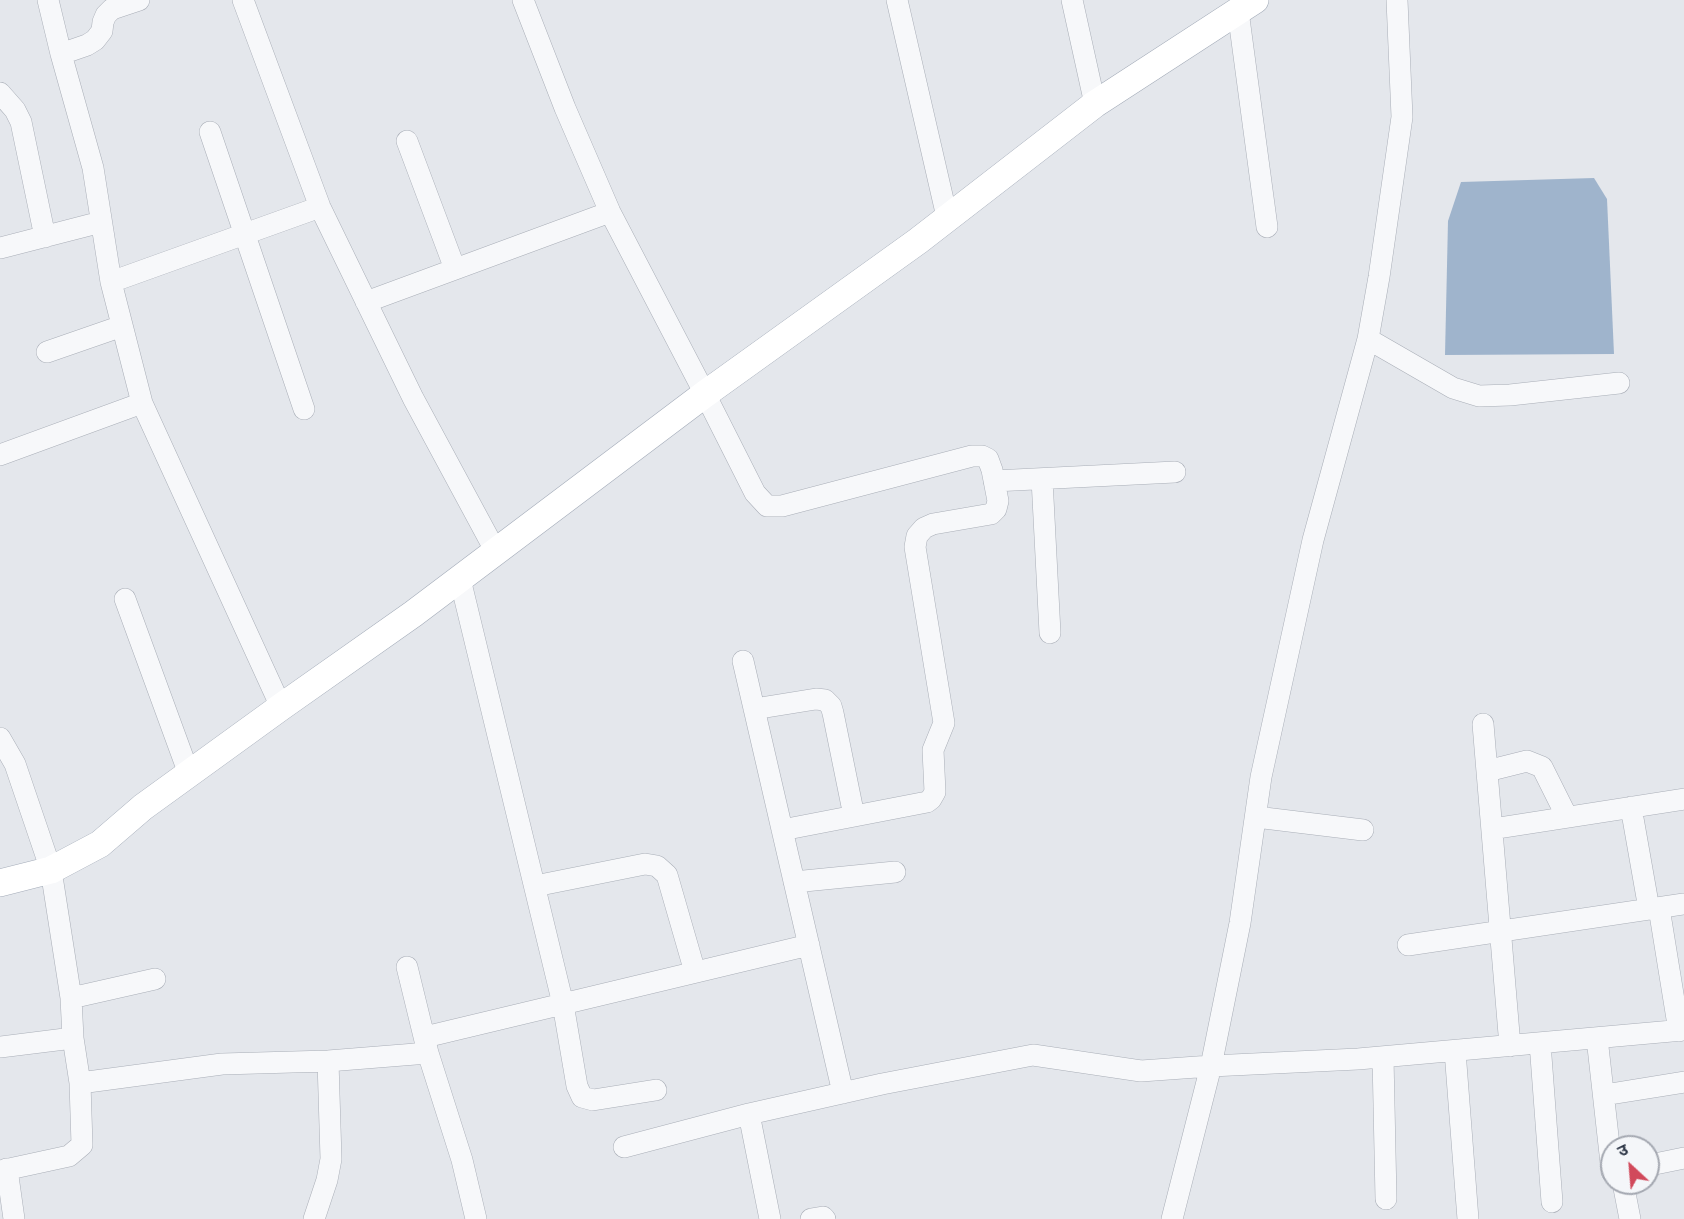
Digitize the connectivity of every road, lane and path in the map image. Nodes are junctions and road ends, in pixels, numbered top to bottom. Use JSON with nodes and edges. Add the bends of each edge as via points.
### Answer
{"nodes":[{"id":1,"x":48,"y":0,"type":"edge"},
{"id":2,"x":139,"y":0,"type":"edge"},
{"id":3,"x":243,"y":0,"type":"edge"},
{"id":4,"x":523,"y":0,"type":"edge"},
{"id":5,"x":897,"y":0,"type":"edge"},
{"id":6,"x":1072,"y":0,"type":"edge"},
{"id":7,"x":1396,"y":0,"type":"edge"},
{"id":8,"x":1247,"y":6,"type":"edge"},
{"id":9,"x":61,"y":54,"type":"junction"},
{"id":10,"x":0,"y":93,"type":"edge"},
{"id":11,"x":1095,"y":104,"type":"junction"},
{"id":12,"x":210,"y":132,"type":"dead end"},
{"id":13,"x":407,"y":141,"type":"dead end"},
{"id":14,"x":320,"y":207,"type":"junction"},
{"id":15,"x":610,"y":212,"type":"junction"},
{"id":16,"x":947,"y":217,"type":"junction"},
{"id":17,"x":101,"y":222,"type":"junction"},
{"id":18,"x":1267,"y":227,"type":"dead end"},
{"id":19,"x":244,"y":234,"type":"junction"},
{"id":20,"x":45,"y":237,"type":"junction"},
{"id":21,"x":0,"y":249,"type":"edge"},
{"id":22,"x":455,"y":269,"type":"junction"},
{"id":23,"x":111,"y":282,"type":"junction"},
{"id":24,"x":366,"y":302,"type":"junction"},
{"id":25,"x":122,"y":326,"type":"junction"},
{"id":26,"x":1368,"y":339,"type":"junction"},
{"id":27,"x":47,"y":352,"type":"dead end"},
{"id":28,"x":1618,"y":383,"type":"dead end"},
{"id":29,"x":705,"y":394,"type":"junction"},
{"id":30,"x":142,"y":403,"type":"junction"},
{"id":31,"x":304,"y":409,"type":"dead end"},
{"id":32,"x":0,"y":455,"type":"edge"},
{"id":33,"x":1175,"y":472,"type":"dead end"},
{"id":34,"x":1042,"y":479,"type":"junction"},
{"id":35,"x":994,"y":481,"type":"junction"},
{"id":36,"x":496,"y":552,"type":"junction"},
{"id":37,"x":460,"y":579,"type":"junction"},
{"id":38,"x":125,"y":599,"type":"dead end"},
{"id":39,"x":1050,"y":633,"type":"dead end"},
{"id":40,"x":743,"y":660,"type":"dead end"},
{"id":41,"x":281,"y":707,"type":"junction"},
{"id":42,"x":754,"y":709,"type":"junction"},
{"id":43,"x":1483,"y":724,"type":"dead end"},
{"id":44,"x":0,"y":738,"type":"edge"},
{"id":45,"x":1487,"y":771,"type":"junction"},
{"id":46,"x":189,"y":774,"type":"junction"},
{"id":47,"x":1684,"y":799,"type":"edge"},
{"id":48,"x":1631,"y":807,"type":"junction"},
{"id":49,"x":854,"y":816,"type":"junction"},
{"id":50,"x":1256,"y":817,"type":"junction"},
{"id":51,"x":1567,"y":817,"type":"junction"},
{"id":52,"x":1492,"y":829,"type":"junction"},
{"id":53,"x":1363,"y":830,"type":"dead end"},
{"id":54,"x":782,"y":831,"type":"junction"},
{"id":55,"x":51,"y":870,"type":"junction"},
{"id":56,"x":895,"y":872,"type":"dead end"},
{"id":57,"x":794,"y":882,"type":"junction"},
{"id":58,"x":0,"y":884,"type":"edge"},
{"id":59,"x":535,"y":886,"type":"junction"},
{"id":60,"x":1684,"y":904,"type":"edge"},
{"id":61,"x":1654,"y":909,"type":"junction"},
{"id":62,"x":1500,"y":932,"type":"junction"},
{"id":63,"x":809,"y":945,"type":"junction"},
{"id":64,"x":1408,"y":945,"type":"dead end"},
{"id":65,"x":407,"y":967,"type":"dead end"},
{"id":66,"x":695,"y":972,"type":"junction"},
{"id":67,"x":155,"y":979,"type":"dead end"},
{"id":68,"x":70,"y":998,"type":"junction"},
{"id":69,"x":563,"y":1004,"type":"junction"},
{"id":70,"x":1682,"y":1031,"type":"edge"},
{"id":71,"x":73,"y":1038,"type":"junction"},
{"id":72,"x":1597,"y":1038,"type":"junction"},
{"id":73,"x":1540,"y":1043,"type":"junction"},
{"id":74,"x":427,"y":1045,"type":"junction"},
{"id":75,"x":1510,"y":1046,"type":"junction"},
{"id":76,"x":0,"y":1047,"type":"edge"},
{"id":77,"x":1455,"y":1051,"type":"junction"},
{"id":78,"x":1383,"y":1057,"type":"junction"},
{"id":79,"x":328,"y":1061,"type":"junction"},
{"id":80,"x":1211,"y":1066,"type":"junction"},
{"id":81,"x":1684,"y":1082,"type":"edge"},
{"id":82,"x":80,"y":1083,"type":"junction"},
{"id":83,"x":656,"y":1090,"type":"dead end"},
{"id":84,"x":843,"y":1093,"type":"junction"},
{"id":85,"x":1604,"y":1095,"type":"junction"},
{"id":86,"x":749,"y":1114,"type":"junction"},
{"id":87,"x":1608,"y":1135,"type":"edge"},
{"id":88,"x":624,"y":1147,"type":"dead end"},
{"id":89,"x":1684,"y":1158,"type":"edge"},
{"id":90,"x":1660,"y":1163,"type":"edge"},
{"id":91,"x":3,"y":1170,"type":"edge"},
{"id":92,"x":1625,"y":1195,"type":"edge"},
{"id":93,"x":1386,"y":1199,"type":"dead end"},
{"id":94,"x":1552,"y":1202,"type":"dead end"},
{"id":95,"x":14,"y":1219,"type":"edge"},
{"id":96,"x":314,"y":1219,"type":"edge"},
{"id":97,"x":476,"y":1219,"type":"edge"},
{"id":98,"x":770,"y":1219,"type":"edge"},
{"id":99,"x":811,"y":1219,"type":"edge"},
{"id":100,"x":825,"y":1219,"type":"edge"},
{"id":101,"x":1172,"y":1219,"type":"edge"},
{"id":102,"x":1468,"y":1219,"type":"edge"},
{"id":103,"x":1630,"y":1219,"type":"edge"}],
"edges":[{"from":1,"to":9,"type":"street"},
{"from":2,"to":9,"type":"street","via":[[112,9],[95,40]]},
{"from":3,"to":14,"type":"street"},
{"from":4,"to":15,"type":"street","via":[[564,108]]},
{"from":5,"to":16,"type":"street"},
{"from":6,"to":11,"type":"street"},
{"from":7,"to":26,"type":"street","via":[[1402,117]]},
{"from":8,"to":11,"type":"main road"},
{"from":8,"to":18,"type":"street"},
{"from":9,"to":17,"type":"street","via":[[93,168]]},
{"from":10,"to":20,"type":"street","via":[[21,122]]},
{"from":11,"to":16,"type":"main road"},
{"from":12,"to":19,"type":"street"},
{"from":13,"to":22,"type":"street"},
{"from":14,"to":19,"type":"street"},
{"from":14,"to":24,"type":"street"},
{"from":15,"to":22,"type":"street"},
{"from":15,"to":29,"type":"street"},
{"from":16,"to":29,"type":"main road"},
{"from":17,"to":20,"type":"street"},
{"from":17,"to":23,"type":"street"},
{"from":19,"to":23,"type":"street"},
{"from":19,"to":31,"type":"street"},
{"from":20,"to":21,"type":"street"},
{"from":22,"to":24,"type":"street"},
{"from":23,"to":25,"type":"street"},
{"from":24,"to":36,"type":"street"},
{"from":25,"to":27,"type":"street"},
{"from":25,"to":30,"type":"street"},
{"from":26,"to":28,"type":"street","via":[[1453,388],[1479,396]]},
{"from":26,"to":50,"type":"street","via":[[1313,540],[1261,777]]},
{"from":29,"to":35,"type":"street","via":[[755,493],[767,506],[782,506],[972,456],[988,459]]},
{"from":29,"to":36,"type":"main road"},
{"from":30,"to":32,"type":"street"},
{"from":30,"to":41,"type":"street"},
{"from":33,"to":34,"type":"street"},
{"from":34,"to":35,"type":"street"},
{"from":34,"to":39,"type":"street"},
{"from":35,"to":49,"type":"street","via":[[998,501],[991,514],[933,524],[917,536],[915,547],[944,723],[933,750],[935,792],[927,802]]},
{"from":36,"to":37,"type":"main road"},
{"from":37,"to":41,"type":"main road"},
{"from":37,"to":59,"type":"street"},
{"from":38,"to":46,"type":"street"},
{"from":40,"to":42,"type":"street"},
{"from":41,"to":46,"type":"main road"},
{"from":42,"to":49,"type":"street","via":[[816,699],[831,706]]},
{"from":42,"to":54,"type":"street"},
{"from":43,"to":45,"type":"street"},
{"from":44,"to":55,"type":"street","via":[[15,764]]},
{"from":45,"to":51,"type":"street","via":[[1527,761],[1542,767]]},
{"from":45,"to":52,"type":"street"},
{"from":46,"to":55,"type":"main road","via":[[100,844]]},
{"from":47,"to":48,"type":"street"},
{"from":48,"to":51,"type":"street"},
{"from":48,"to":61,"type":"street"},
{"from":49,"to":54,"type":"street"},
{"from":50,"to":53,"type":"street"},
{"from":50,"to":80,"type":"street","via":[[1240,923]]},
{"from":51,"to":52,"type":"street"},
{"from":52,"to":62,"type":"street"},
{"from":54,"to":57,"type":"street"},
{"from":55,"to":58,"type":"main road"},
{"from":55,"to":68,"type":"street"},
{"from":56,"to":57,"type":"street"},
{"from":57,"to":63,"type":"street"},
{"from":59,"to":66,"type":"street","via":[[645,864],[657,866],[667,875]]},
{"from":59,"to":69,"type":"street"},
{"from":60,"to":61,"type":"street"},
{"from":61,"to":62,"type":"street"},
{"from":61,"to":70,"type":"street"},
{"from":62,"to":64,"type":"street"},
{"from":62,"to":75,"type":"street"},
{"from":63,"to":66,"type":"street"},
{"from":63,"to":84,"type":"street"},
{"from":65,"to":74,"type":"street"},
{"from":66,"to":69,"type":"street"},
{"from":67,"to":68,"type":"street"},
{"from":68,"to":71,"type":"street"},
{"from":69,"to":74,"type":"street"},
{"from":69,"to":83,"type":"street","via":[[582,1097],[593,1100]]},
{"from":70,"to":72,"type":"street"},
{"from":71,"to":76,"type":"street"},
{"from":71,"to":82,"type":"street"},
{"from":72,"to":73,"type":"street"},
{"from":72,"to":85,"type":"street"},
{"from":73,"to":75,"type":"street"},
{"from":73,"to":94,"type":"street"},
{"from":74,"to":79,"type":"street"},
{"from":74,"to":97,"type":"street"},
{"from":75,"to":77,"type":"street"},
{"from":77,"to":78,"type":"street"},
{"from":77,"to":102,"type":"street"},
{"from":78,"to":80,"type":"street"},
{"from":78,"to":93,"type":"street"},
{"from":79,"to":82,"type":"street","via":[[222,1064]]},
{"from":79,"to":96,"type":"street","via":[[331,1159]]},
{"from":80,"to":84,"type":"street","via":[[1141,1071],[1033,1055]]},
{"from":80,"to":101,"type":"street"},
{"from":81,"to":85,"type":"street"},
{"from":82,"to":91,"type":"street","via":[[82,1145],[69,1156]]},
{"from":84,"to":86,"type":"street"},
{"from":85,"to":87,"type":"street"},
{"from":86,"to":88,"type":"street"},
{"from":86,"to":98,"type":"street"},
{"from":89,"to":90,"type":"street"},
{"from":91,"to":95,"type":"street"},
{"from":92,"to":103,"type":"street"},
{"from":99,"to":100,"type":"street"}]}
